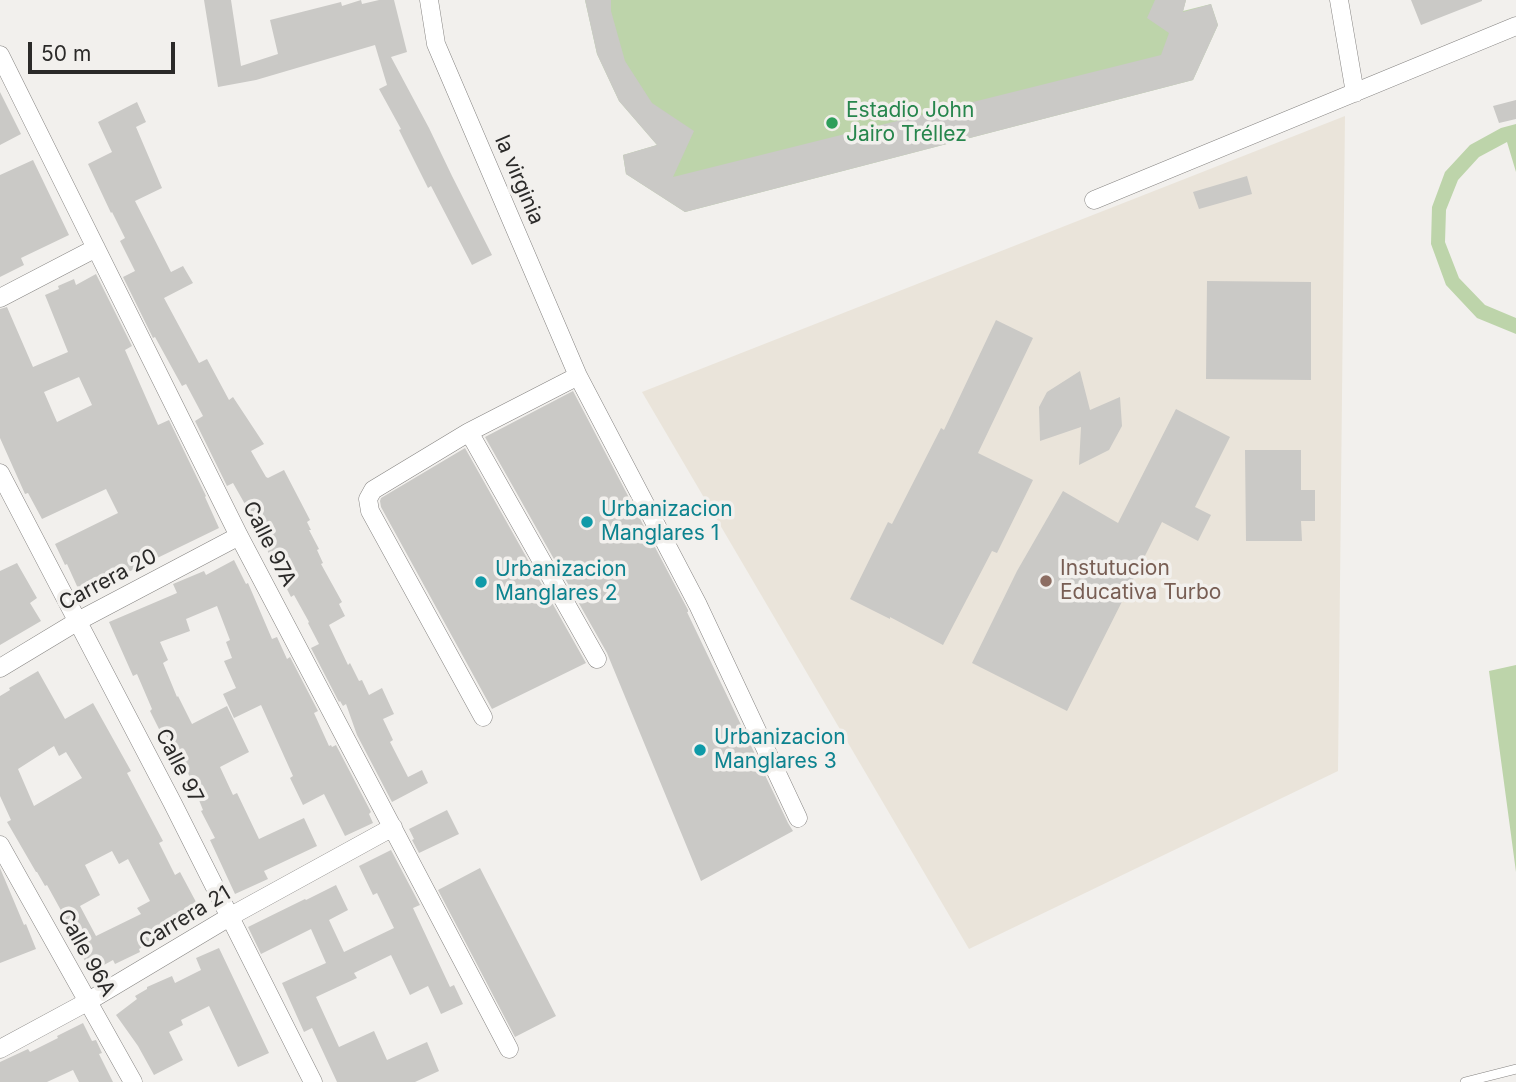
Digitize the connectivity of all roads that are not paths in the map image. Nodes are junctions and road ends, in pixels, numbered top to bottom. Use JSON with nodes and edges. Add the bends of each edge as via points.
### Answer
{"nodes":[{"id":1,"x":429,"y":0,"type":"edge"},
{"id":2,"x":1339,"y":0,"type":"edge"},
{"id":3,"x":1516,"y":26,"type":"edge"},
{"id":4,"x":0,"y":55,"type":"edge"},
{"id":5,"x":1355,"y":93,"type":"junction"},
{"id":6,"x":1094,"y":200,"type":"dead end"},
{"id":7,"x":96,"y":248,"type":"junction"},
{"id":8,"x":0,"y":298,"type":"edge"},
{"id":9,"x":578,"y":376,"type":"junction"},
{"id":10,"x":469,"y":432,"type":"junction"},
{"id":11,"x":0,"y":473,"type":"edge"},
{"id":12,"x":239,"y":536,"type":"junction"},
{"id":13,"x":78,"y":621,"type":"junction"},
{"id":14,"x":597,"y":659,"type":"dead end"},
{"id":15,"x":0,"y":668,"type":"edge"},
{"id":16,"x":483,"y":716,"type":"dead end"},
{"id":17,"x":798,"y":818,"type":"dead end"},
{"id":18,"x":393,"y":827,"type":"junction"},
{"id":19,"x":0,"y":845,"type":"edge"},
{"id":20,"x":231,"y":916,"type":"junction"},
{"id":21,"x":87,"y":1002,"type":"junction"},
{"id":22,"x":0,"y":1049,"type":"edge"},
{"id":23,"x":509,"y":1049,"type":"dead end"},
{"id":24,"x":1516,"y":1069,"type":"edge"},
{"id":25,"x":133,"y":1082,"type":"edge"},
{"id":26,"x":313,"y":1082,"type":"edge"},
{"id":27,"x":1465,"y":1082,"type":"edge"}],
"edges":[{"from":1,"to":9,"type":"street","name":"la virginia","via":[[436,44]]},
{"from":2,"to":5,"type":"street"},
{"from":3,"to":5,"type":"street"},
{"from":4,"to":7,"type":"street","name":"Calle 97A"},
{"from":5,"to":6,"type":"street"},
{"from":7,"to":8,"type":"street"},
{"from":7,"to":12,"type":"street","name":"Calle 97A"},
{"from":9,"to":10,"type":"street"},
{"from":9,"to":17,"type":"street","name":"la virginia","via":[[698,605]]},
{"from":10,"to":14,"type":"street"},
{"from":10,"to":16,"type":"street","via":[[373,490],[368,499],[370,511]]},
{"from":11,"to":13,"type":"street","name":"Calle 97"},
{"from":12,"to":13,"type":"street","name":"Carrera 20"},
{"from":12,"to":18,"type":"street","name":"Calle 97A"},
{"from":13,"to":15,"type":"street","name":"Carrera 20"},
{"from":13,"to":20,"type":"street","name":"Calle 97"},
{"from":18,"to":20,"type":"street","name":"Carrera 21"},
{"from":18,"to":23,"type":"street","name":"Calle 97A"},
{"from":19,"to":21,"type":"street","name":"Calle 96A"},
{"from":20,"to":21,"type":"street","name":"Carrera 21"},
{"from":20,"to":26,"type":"street","name":"Calle 97"},
{"from":21,"to":22,"type":"street","name":"Carrera 21"},
{"from":21,"to":25,"type":"street","name":"Calle 96A"},
{"from":24,"to":27,"type":"lane"}]}
